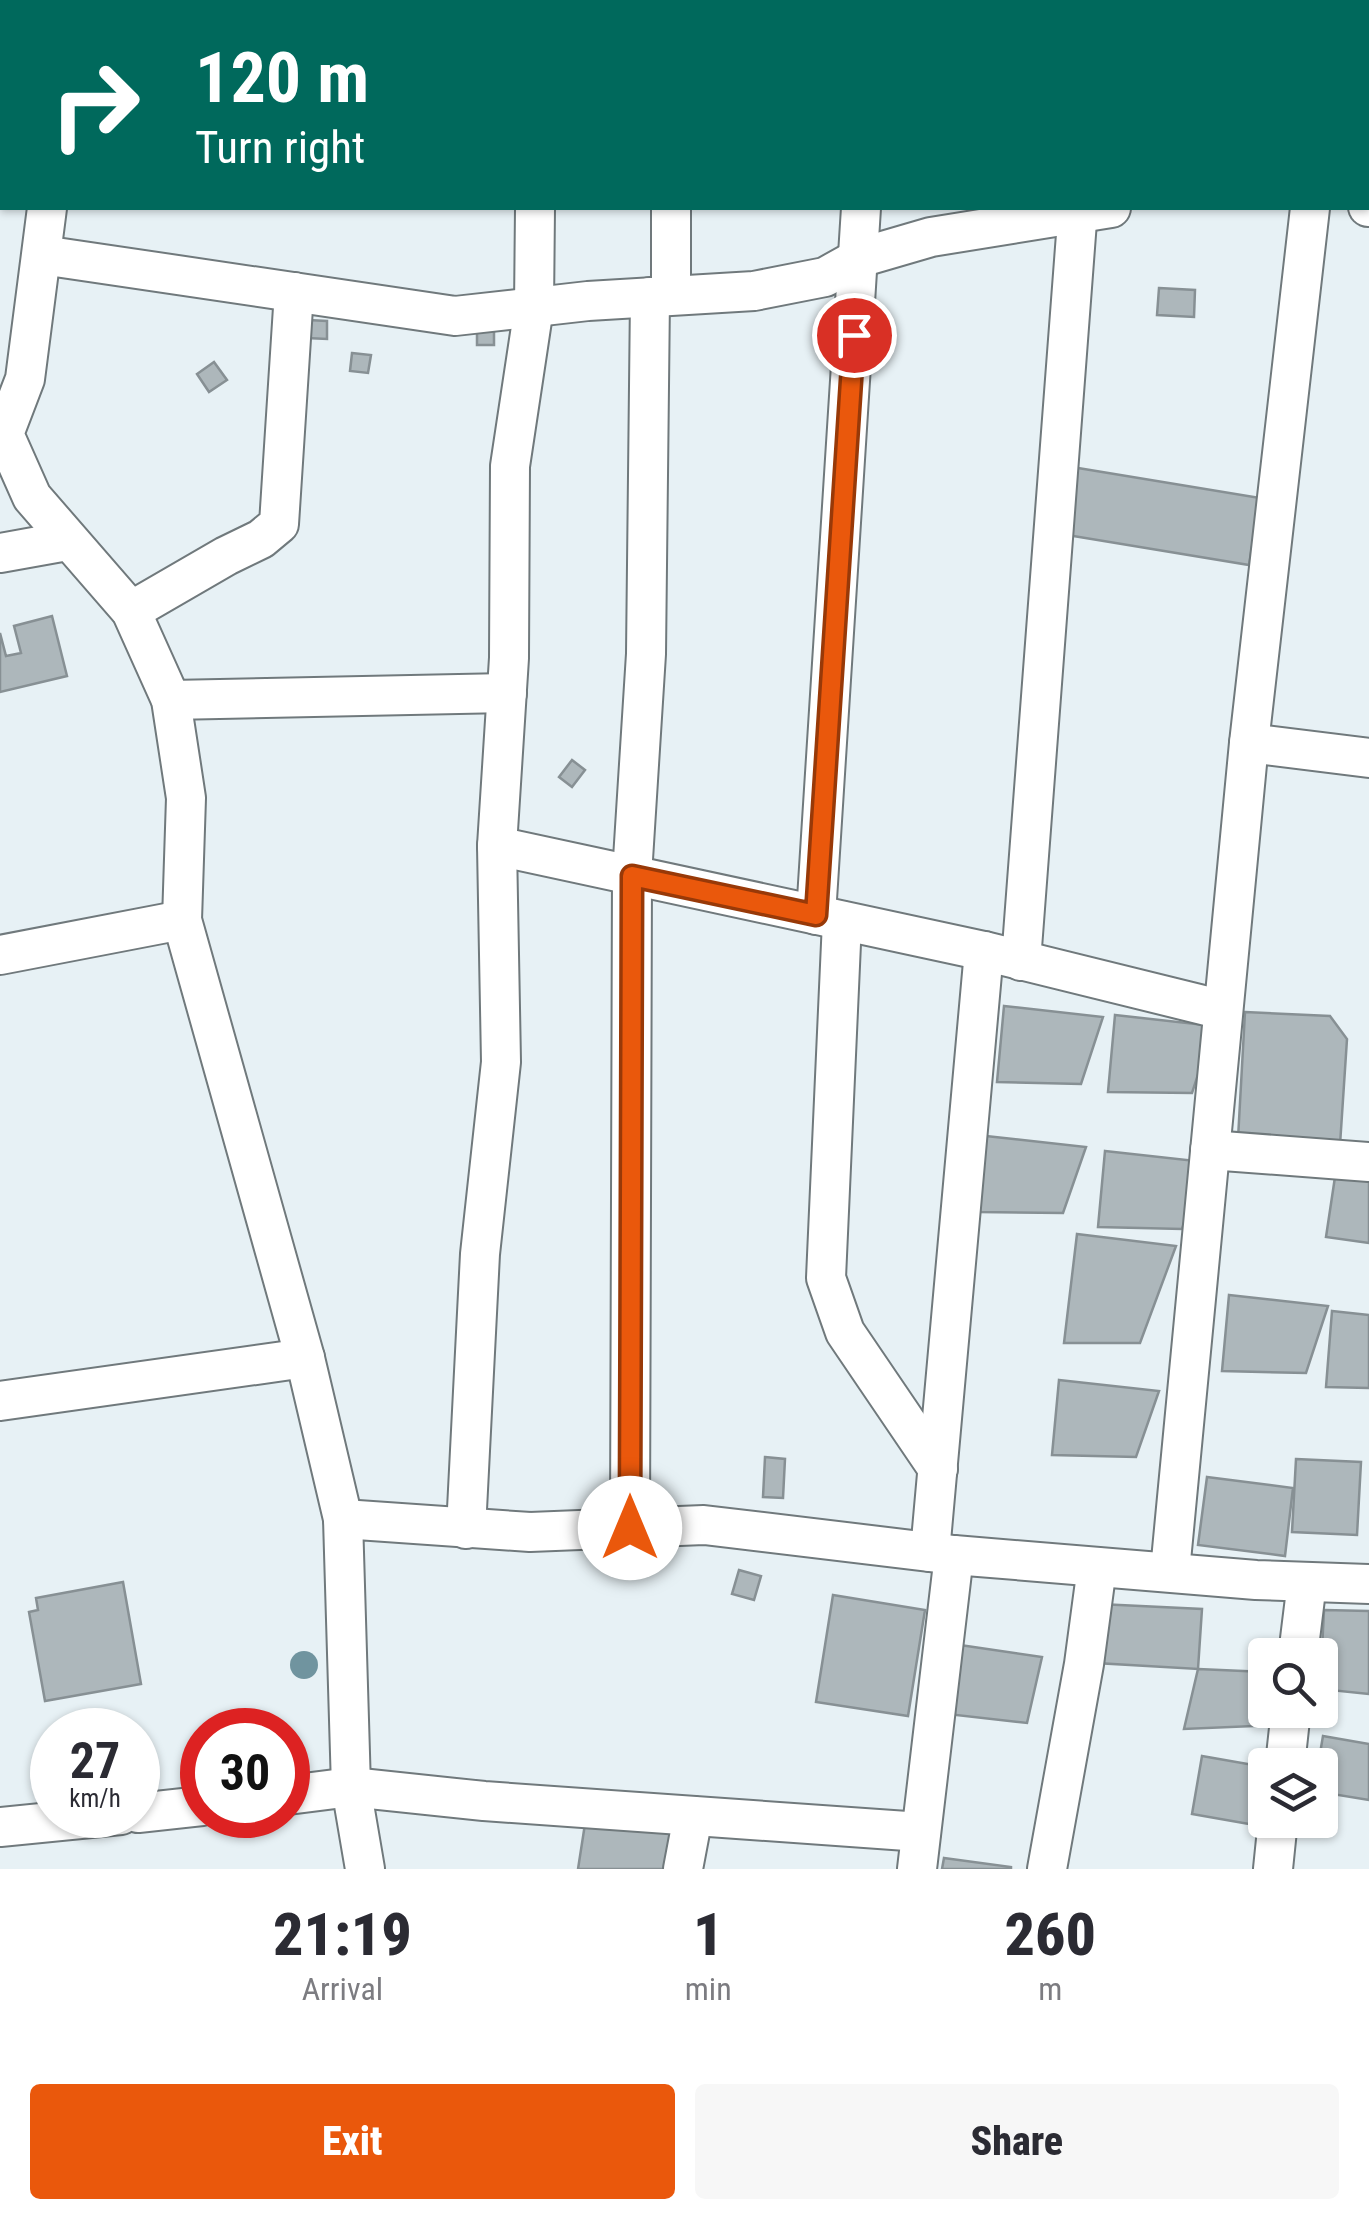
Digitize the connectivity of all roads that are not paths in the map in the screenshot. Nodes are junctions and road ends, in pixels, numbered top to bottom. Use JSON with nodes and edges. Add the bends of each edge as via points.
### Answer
{"nodes":[{"id":1,"x":48,"y":210,"type":"edge"},
{"id":2,"x":536,"y":210,"type":"edge"},
{"id":3,"x":671,"y":210,"type":"edge"},
{"id":4,"x":861,"y":210,"type":"edge"},
{"id":5,"x":1083,"y":210,"type":"edge"},
{"id":6,"x":1089,"y":210,"type":"edge"},
{"id":7,"x":1310,"y":210,"type":"edge"},
{"id":8,"x":42,"y":255,"type":"junction"},
{"id":9,"x":859,"y":258,"type":"junction"},
{"id":10,"x":294,"y":292,"type":"junction"},
{"id":11,"x":660,"y":296,"type":"junction"},
{"id":12,"x":534,"y":307,"type":"junction"},
{"id":13,"x":2,"y":430,"type":"edge"},
{"id":14,"x":67,"y":541,"type":"junction"},
{"id":15,"x":0,"y":553,"type":"edge"},
{"id":16,"x":131,"y":611,"type":"junction"},
{"id":17,"x":507,"y":693,"type":"junction"},
{"id":18,"x":171,"y":700,"type":"junction"},
{"id":19,"x":1248,"y":743,"type":"junction"},
{"id":20,"x":1369,"y":758,"type":"edge"},
{"id":21,"x":497,"y":846,"type":"junction"},
{"id":22,"x":632,"y":876,"type":"junction"},
{"id":23,"x":829,"y":918,"type":"junction"},
{"id":24,"x":182,"y":920,"type":"junction"},
{"id":25,"x":984,"y":952,"type":"junction"},
{"id":26,"x":0,"y":955,"type":"edge"},
{"id":27,"x":1021,"y":961,"type":"junction"},
{"id":28,"x":1224,"y":1010,"type":"junction"},
{"id":29,"x":1210,"y":1150,"type":"junction"},
{"id":30,"x":1369,"y":1162,"type":"edge"},
{"id":31,"x":305,"y":1358,"type":"junction"},
{"id":32,"x":0,"y":1400,"type":"edge"},
{"id":33,"x":938,"y":1470,"type":"junction"},
{"id":34,"x":343,"y":1519,"type":"junction"},
{"id":35,"x":630,"y":1528,"type":"junction"},
{"id":36,"x":466,"y":1529,"type":"junction"},
{"id":37,"x":942,"y":1554,"type":"junction"},
{"id":38,"x":1097,"y":1567,"type":"junction"},
{"id":39,"x":1170,"y":1571,"type":"junction"},
{"id":40,"x":1307,"y":1582,"type":"junction"},
{"id":41,"x":1369,"y":1584,"type":"edge"},
{"id":42,"x":1300,"y":1638,"type":"edge"},
{"id":43,"x":352,"y":1787,"type":"junction"},
{"id":44,"x":310,"y":1792,"type":"edge"},
{"id":45,"x":693,"y":1816,"type":"junction"},
{"id":46,"x":30,"y":1824,"type":"edge"},
{"id":47,"x":0,"y":1827,"type":"edge"},
{"id":48,"x":1276,"y":1838,"type":"edge"},
{"id":49,"x":919,"y":1850,"type":"edge"},
{"id":50,"x":365,"y":1869,"type":"edge"},
{"id":51,"x":683,"y":1869,"type":"edge"},
{"id":52,"x":1046,"y":1869,"type":"edge"},
{"id":53,"x":1272,"y":1869,"type":"edge"}],
"edges":[{"from":1,"to":8,"type":"street"},
{"from":2,"to":12,"type":"street"},
{"from":3,"to":11,"type":"street"},
{"from":4,"to":9,"type":"street"},
{"from":5,"to":9,"type":"street","via":[[930,237]]},
{"from":6,"to":27,"type":"street"},
{"from":7,"to":19,"type":"street"},
{"from":8,"to":10,"type":"street"},
{"from":8,"to":13,"type":"street","via":[[25,379]]},
{"from":9,"to":11,"type":"street","via":[[824,277],[772,287]]},
{"from":9,"to":23,"type":"street"},
{"from":10,"to":12,"type":"street","via":[[455,316]]},
{"from":10,"to":16,"type":"street","via":[[280,524]]},
{"from":11,"to":12,"type":"street"},
{"from":11,"to":22,"type":"street"},
{"from":12,"to":17,"type":"street","via":[[510,466]]},
{"from":13,"to":14,"type":"street","via":[[32,498]]},
{"from":14,"to":15,"type":"street"},
{"from":14,"to":16,"type":"street"},
{"from":16,"to":18,"type":"street"},
{"from":17,"to":18,"type":"street"},
{"from":17,"to":21,"type":"street"},
{"from":18,"to":24,"type":"street","via":[[186,798]]},
{"from":19,"to":20,"type":"street"},
{"from":19,"to":28,"type":"street"},
{"from":21,"to":22,"type":"street"},
{"from":21,"to":36,"type":"street","via":[[500,1062],[480,1254]]},
{"from":22,"to":23,"type":"street"},
{"from":22,"to":35,"type":"street"},
{"from":23,"to":25,"type":"street"},
{"from":23,"to":33,"type":"street","via":[[826,1278],[844,1332]]},
{"from":24,"to":26,"type":"street"},
{"from":24,"to":31,"type":"street"},
{"from":25,"to":27,"type":"street"},
{"from":25,"to":33,"type":"street"},
{"from":27,"to":28,"type":"street"},
{"from":28,"to":29,"type":"street"},
{"from":29,"to":30,"type":"street"},
{"from":29,"to":39,"type":"street"},
{"from":31,"to":32,"type":"street"},
{"from":31,"to":34,"type":"street"},
{"from":33,"to":37,"type":"street"},
{"from":34,"to":36,"type":"street"},
{"from":34,"to":43,"type":"street"},
{"from":35,"to":36,"type":"street"},
{"from":35,"to":37,"type":"street","via":[[704,1525]]},
{"from":37,"to":38,"type":"street"},
{"from":37,"to":49,"type":"street"},
{"from":38,"to":39,"type":"street"},
{"from":38,"to":52,"type":"street"},
{"from":39,"to":40,"type":"street"},
{"from":40,"to":41,"type":"street"},
{"from":40,"to":42,"type":"street"},
{"from":43,"to":44,"type":"street"},
{"from":43,"to":45,"type":"street"},
{"from":43,"to":50,"type":"street"},
{"from":45,"to":49,"type":"street"},
{"from":45,"to":51,"type":"street"},
{"from":46,"to":47,"type":"street"},
{"from":48,"to":53,"type":"street"}]}
